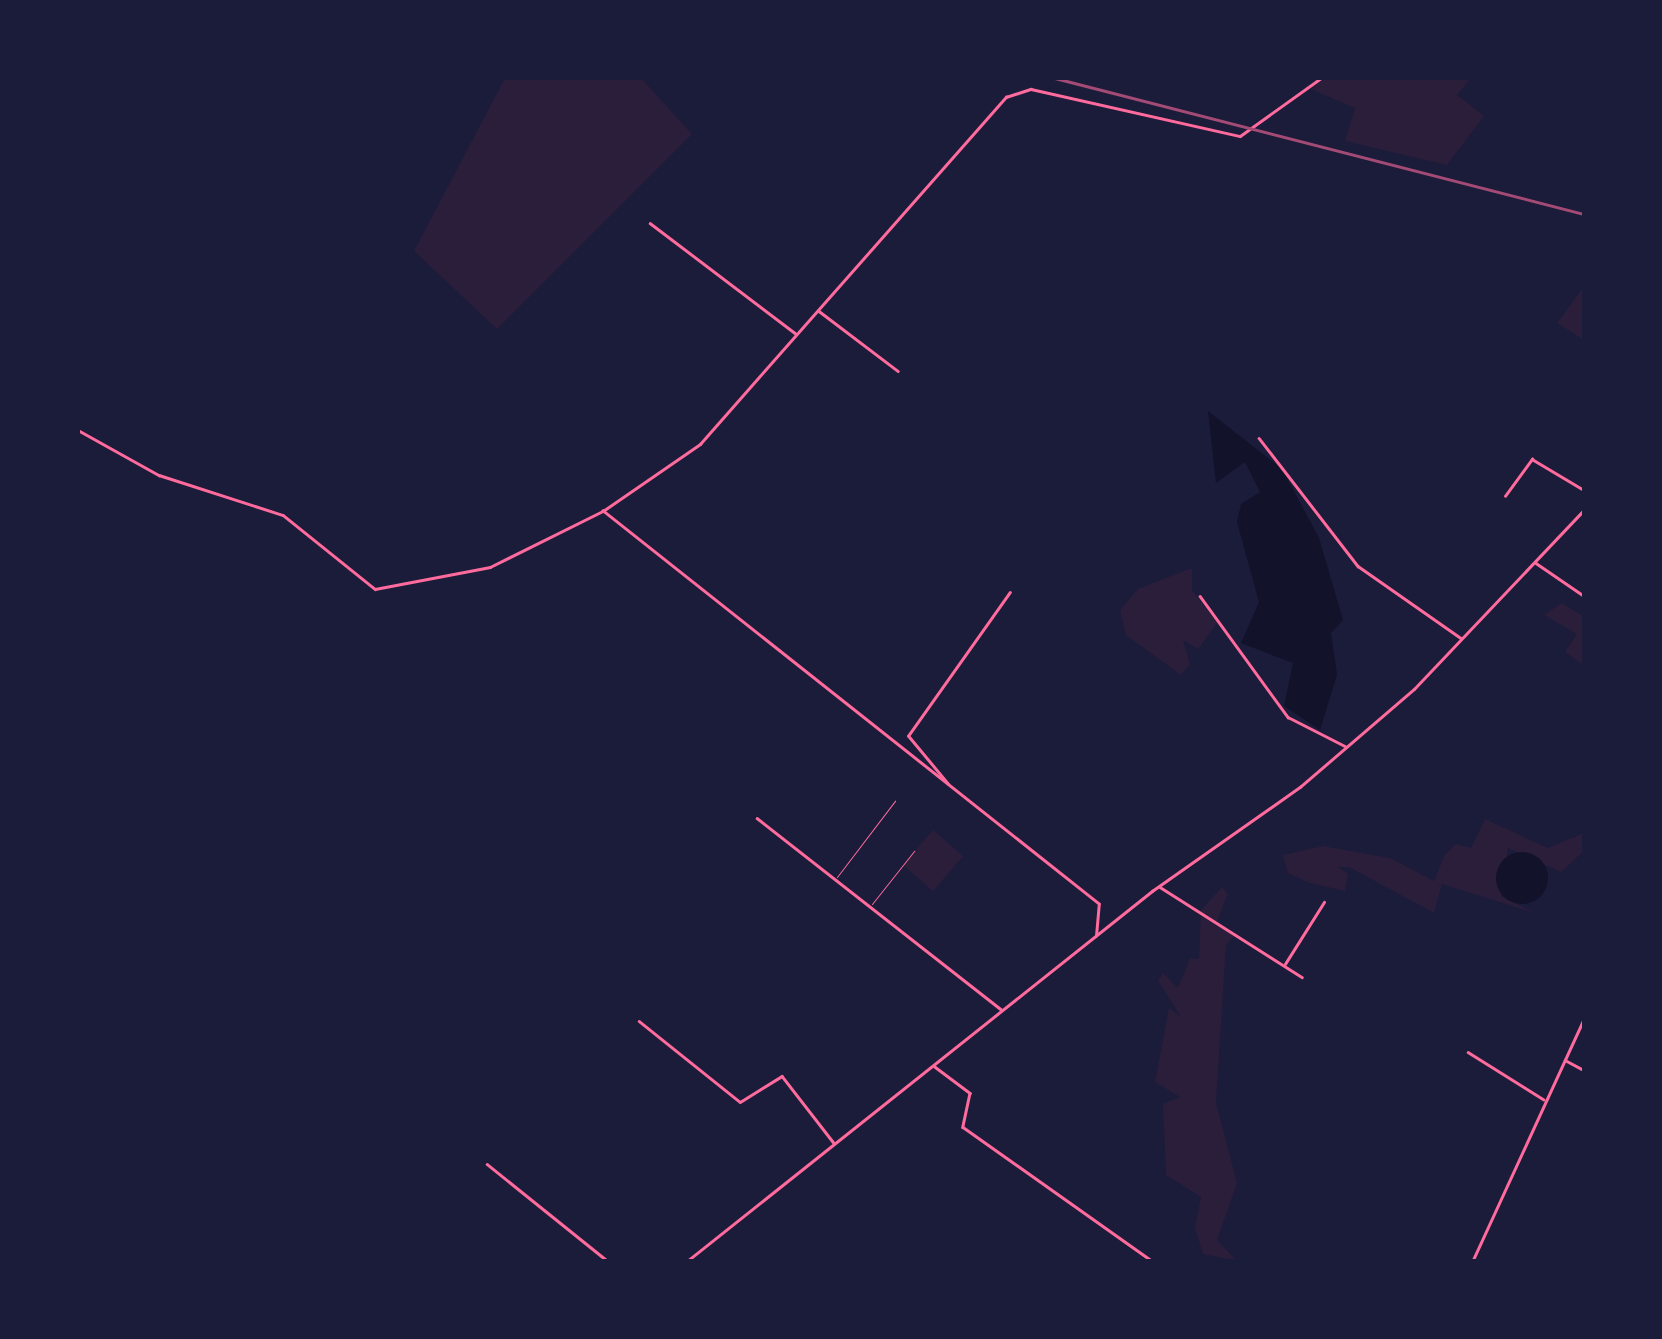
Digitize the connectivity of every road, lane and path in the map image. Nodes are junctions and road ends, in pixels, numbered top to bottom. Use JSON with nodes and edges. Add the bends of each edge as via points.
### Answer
{"nodes":[{"id":1,"x":1321,"y":78,"type":"edge"},
{"id":2,"x":650,"y":224,"type":"dead end"},
{"id":3,"x":817,"y":310,"type":"junction"},
{"id":4,"x":796,"y":334,"type":"junction"},
{"id":5,"x":898,"y":371,"type":"dead end"},
{"id":6,"x":78,"y":430,"type":"edge"},
{"id":7,"x":1259,"y":438,"type":"dead end"},
{"id":8,"x":1584,"y":490,"type":"edge"},
{"id":9,"x":1505,"y":496,"type":"dead end"},
{"id":10,"x":1584,"y":510,"type":"edge"},
{"id":11,"x":603,"y":511,"type":"junction"},
{"id":12,"x":1534,"y":562,"type":"junction"},
{"id":13,"x":1010,"y":592,"type":"dead end"},
{"id":14,"x":1200,"y":596,"type":"dead end"},
{"id":15,"x":1584,"y":596,"type":"edge"},
{"id":16,"x":1462,"y":638,"type":"junction"},
{"id":17,"x":1347,"y":747,"type":"junction"},
{"id":18,"x":948,"y":786,"type":"junction"},
{"id":19,"x":895,"y":801,"type":"dead end"},
{"id":20,"x":756,"y":818,"type":"dead end"},
{"id":21,"x":914,"y":851,"type":"dead end"},
{"id":22,"x":835,"y":879,"type":"junction"},
{"id":23,"x":1159,"y":886,"type":"junction"},
{"id":24,"x":1324,"y":902,"type":"dead end"},
{"id":25,"x":870,"y":907,"type":"junction"},
{"id":26,"x":1096,"y":936,"type":"junction"},
{"id":27,"x":1284,"y":966,"type":"junction"},
{"id":28,"x":1302,"y":977,"type":"dead end"},
{"id":29,"x":1002,"y":1010,"type":"junction"},
{"id":30,"x":1584,"y":1018,"type":"edge"},
{"id":31,"x":639,"y":1021,"type":"dead end"},
{"id":32,"x":1468,"y":1052,"type":"dead end"},
{"id":33,"x":1564,"y":1059,"type":"junction"},
{"id":34,"x":933,"y":1065,"type":"junction"},
{"id":35,"x":1584,"y":1070,"type":"edge"},
{"id":36,"x":1545,"y":1099,"type":"junction"},
{"id":37,"x":834,"y":1143,"type":"junction"},
{"id":38,"x":486,"y":1164,"type":"dead end"},
{"id":39,"x":609,"y":1262,"type":"edge"},
{"id":40,"x":686,"y":1262,"type":"edge"},
{"id":41,"x":1154,"y":1262,"type":"edge"},
{"id":42,"x":1472,"y":1262,"type":"edge"}],
"edges":[{"from":1,"to":3,"type":"street","via":[[1252,134],[1030,89],[1006,97]]},
{"from":2,"to":4,"type":"street"},
{"from":3,"to":4,"type":"street"},
{"from":3,"to":5,"type":"street"},
{"from":4,"to":11,"type":"street","via":[[673,471]]},
{"from":6,"to":11,"type":"street","via":[[159,475],[283,516],[375,590],[490,567]]},
{"from":7,"to":16,"type":"street","via":[[1358,566]]},
{"from":8,"to":9,"type":"street","via":[[1532,459]]},
{"from":10,"to":12,"type":"street"},
{"from":11,"to":18,"type":"street"},
{"from":12,"to":15,"type":"street"},
{"from":12,"to":16,"type":"street"},
{"from":13,"to":18,"type":"street","via":[[908,736]]},
{"from":14,"to":17,"type":"street","via":[[1288,717]]},
{"from":16,"to":17,"type":"street"},
{"from":17,"to":23,"type":"street"},
{"from":18,"to":26,"type":"street","via":[[1099,904]]},
{"from":19,"to":22,"type":"lane"},
{"from":20,"to":22,"type":"street"},
{"from":21,"to":25,"type":"lane"},
{"from":22,"to":25,"type":"street"},
{"from":23,"to":26,"type":"street"},
{"from":23,"to":27,"type":"street"},
{"from":24,"to":27,"type":"street"},
{"from":25,"to":29,"type":"street"},
{"from":26,"to":29,"type":"street"},
{"from":27,"to":28,"type":"street"},
{"from":29,"to":34,"type":"street"},
{"from":30,"to":33,"type":"street"},
{"from":31,"to":37,"type":"street","via":[[740,1102],[782,1076]]},
{"from":32,"to":36,"type":"street"},
{"from":33,"to":35,"type":"street"},
{"from":33,"to":36,"type":"street"},
{"from":34,"to":37,"type":"street"},
{"from":34,"to":41,"type":"street","via":[[970,1093],[962,1127]]},
{"from":36,"to":42,"type":"street"},
{"from":37,"to":40,"type":"street"},
{"from":38,"to":39,"type":"street"}]}
